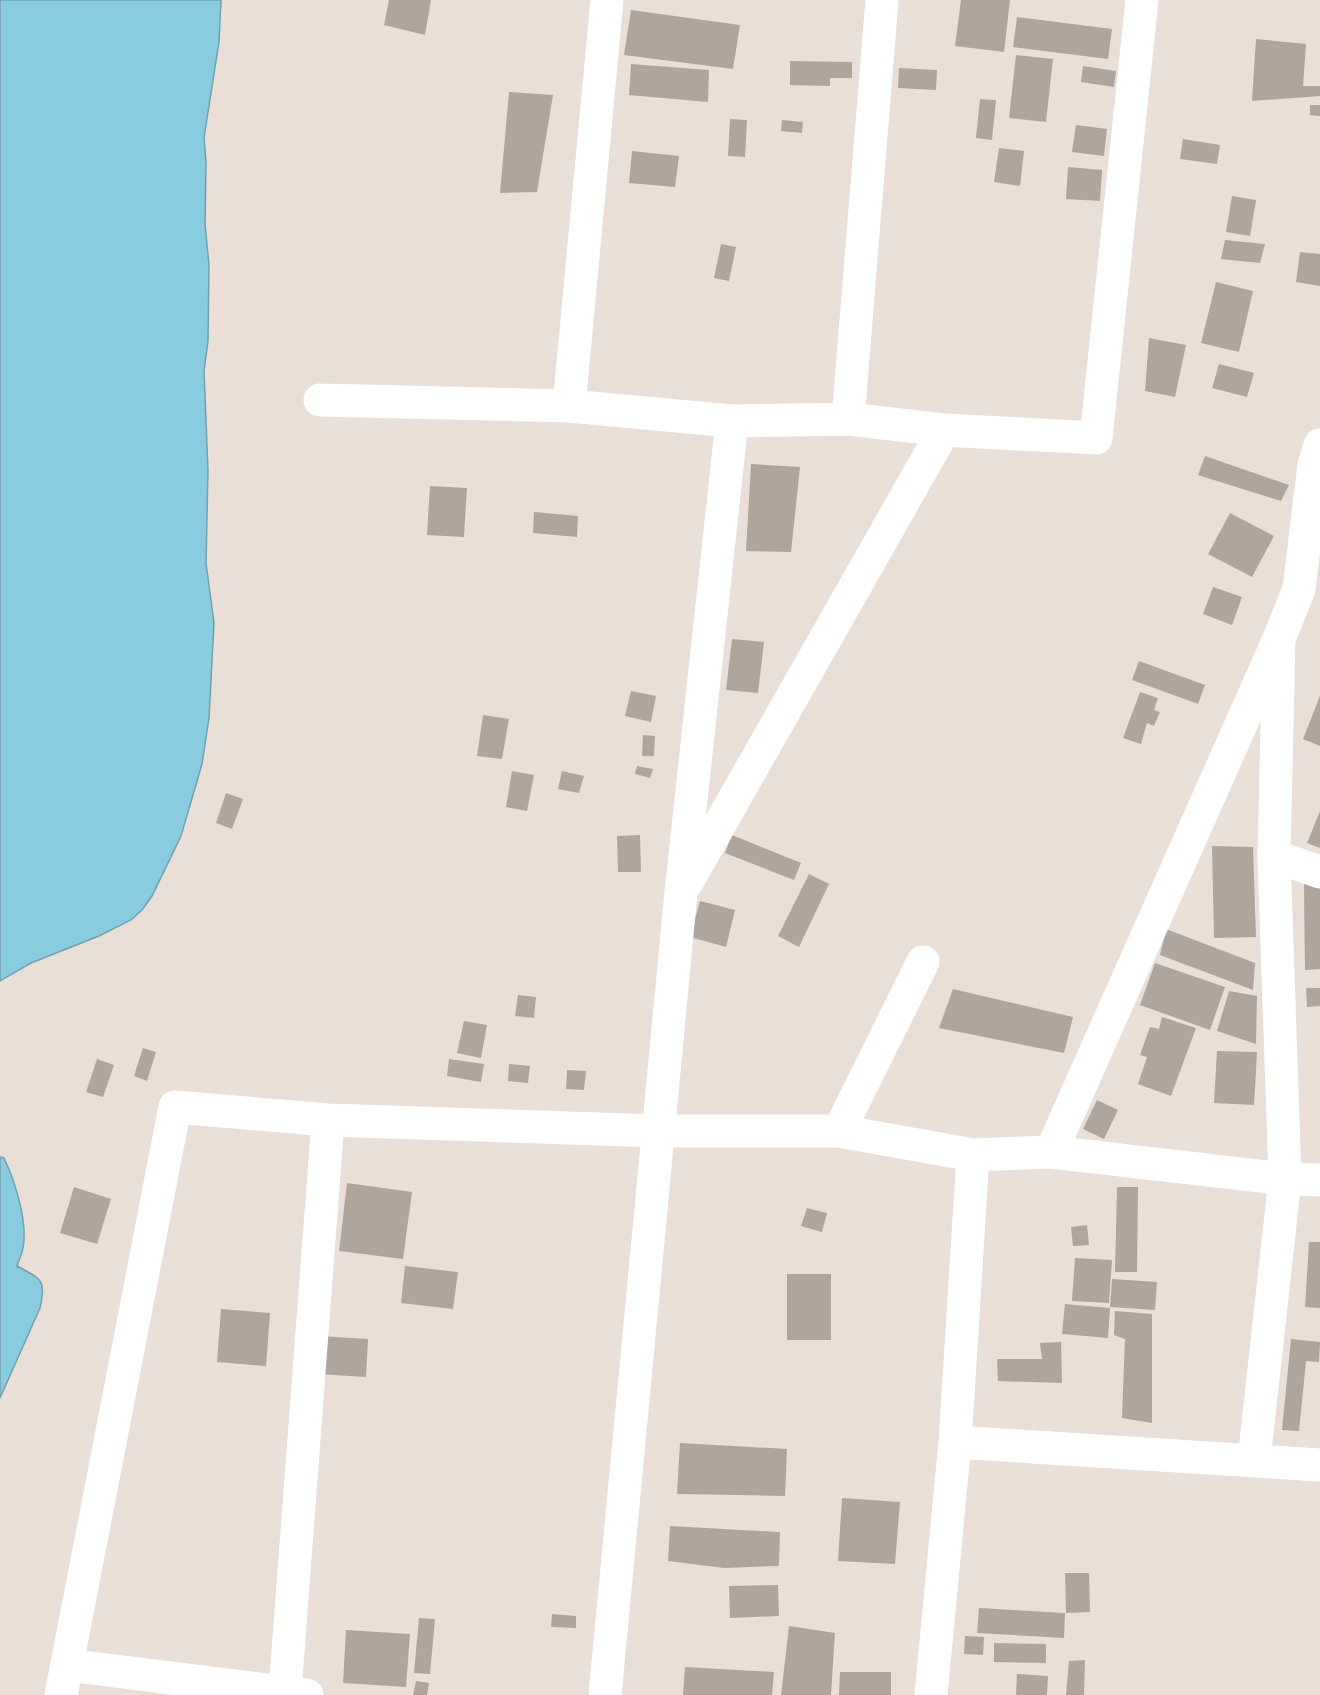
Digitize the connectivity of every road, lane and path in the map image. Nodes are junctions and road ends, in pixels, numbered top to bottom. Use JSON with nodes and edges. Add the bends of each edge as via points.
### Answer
{"nodes":[{"id":1,"x":606,"y":0,"type":"edge"},
{"id":2,"x":882,"y":0,"type":"edge"},
{"id":3,"x":1143,"y":0,"type":"edge"},
{"id":4,"x":320,"y":400,"type":"dead end"},
{"id":5,"x":569,"y":406,"type":"junction"},
{"id":6,"x":848,"y":418,"type":"junction"},
{"id":7,"x":732,"y":421,"type":"junction"},
{"id":8,"x":944,"y":430,"type":"junction"},
{"id":9,"x":1320,"y":445,"type":"edge"},
{"id":10,"x":1310,"y":593,"type":"edge"},
{"id":11,"x":1279,"y":639,"type":"junction"},
{"id":12,"x":1274,"y":856,"type":"junction"},
{"id":13,"x":1320,"y":872,"type":"edge"},
{"id":14,"x":681,"y":892,"type":"junction"},
{"id":15,"x":923,"y":962,"type":"dead end"},
{"id":16,"x":328,"y":1120,"type":"junction"},
{"id":17,"x":660,"y":1131,"type":"junction"},
{"id":18,"x":839,"y":1131,"type":"junction"},
{"id":19,"x":1051,"y":1152,"type":"junction"},
{"id":20,"x":974,"y":1155,"type":"junction"},
{"id":21,"x":1285,"y":1179,"type":"junction"},
{"id":22,"x":1320,"y":1180,"type":"edge"},
{"id":23,"x":955,"y":1442,"type":"junction"},
{"id":24,"x":1254,"y":1460,"type":"junction"},
{"id":25,"x":1320,"y":1465,"type":"edge"},
{"id":26,"x":64,"y":1680,"type":"edge"},
{"id":27,"x":296,"y":1693,"type":"edge"},
{"id":28,"x":606,"y":1695,"type":"edge"},
{"id":29,"x":931,"y":1695,"type":"edge"}],
"edges":[{"from":1,"to":5,"type":"street"},
{"from":2,"to":6,"type":"street"},
{"from":3,"to":8,"type":"street","via":[[1096,438]]},
{"from":4,"to":5,"type":"street"},
{"from":5,"to":7,"type":"street"},
{"from":6,"to":7,"type":"street"},
{"from":6,"to":8,"type":"street"},
{"from":7,"to":14,"type":"street"},
{"from":8,"to":14,"type":"street"},
{"from":9,"to":10,"type":"street","via":[[1314,465]]},
{"from":10,"to":11,"type":"street"},
{"from":11,"to":12,"type":"street"},
{"from":11,"to":19,"type":"street"},
{"from":12,"to":13,"type":"street"},
{"from":12,"to":21,"type":"street"},
{"from":14,"to":17,"type":"street"},
{"from":15,"to":18,"type":"street"},
{"from":16,"to":17,"type":"street"},
{"from":16,"to":26,"type":"street","via":[[175,1107]]},
{"from":16,"to":27,"type":"street"},
{"from":17,"to":18,"type":"street"},
{"from":17,"to":28,"type":"street"},
{"from":18,"to":20,"type":"street"},
{"from":19,"to":20,"type":"street"},
{"from":19,"to":21,"type":"street"},
{"from":20,"to":23,"type":"street"},
{"from":21,"to":22,"type":"street"},
{"from":21,"to":24,"type":"street"},
{"from":23,"to":24,"type":"street"},
{"from":23,"to":29,"type":"street"},
{"from":24,"to":25,"type":"street"},
{"from":26,"to":27,"type":"street"}]}
